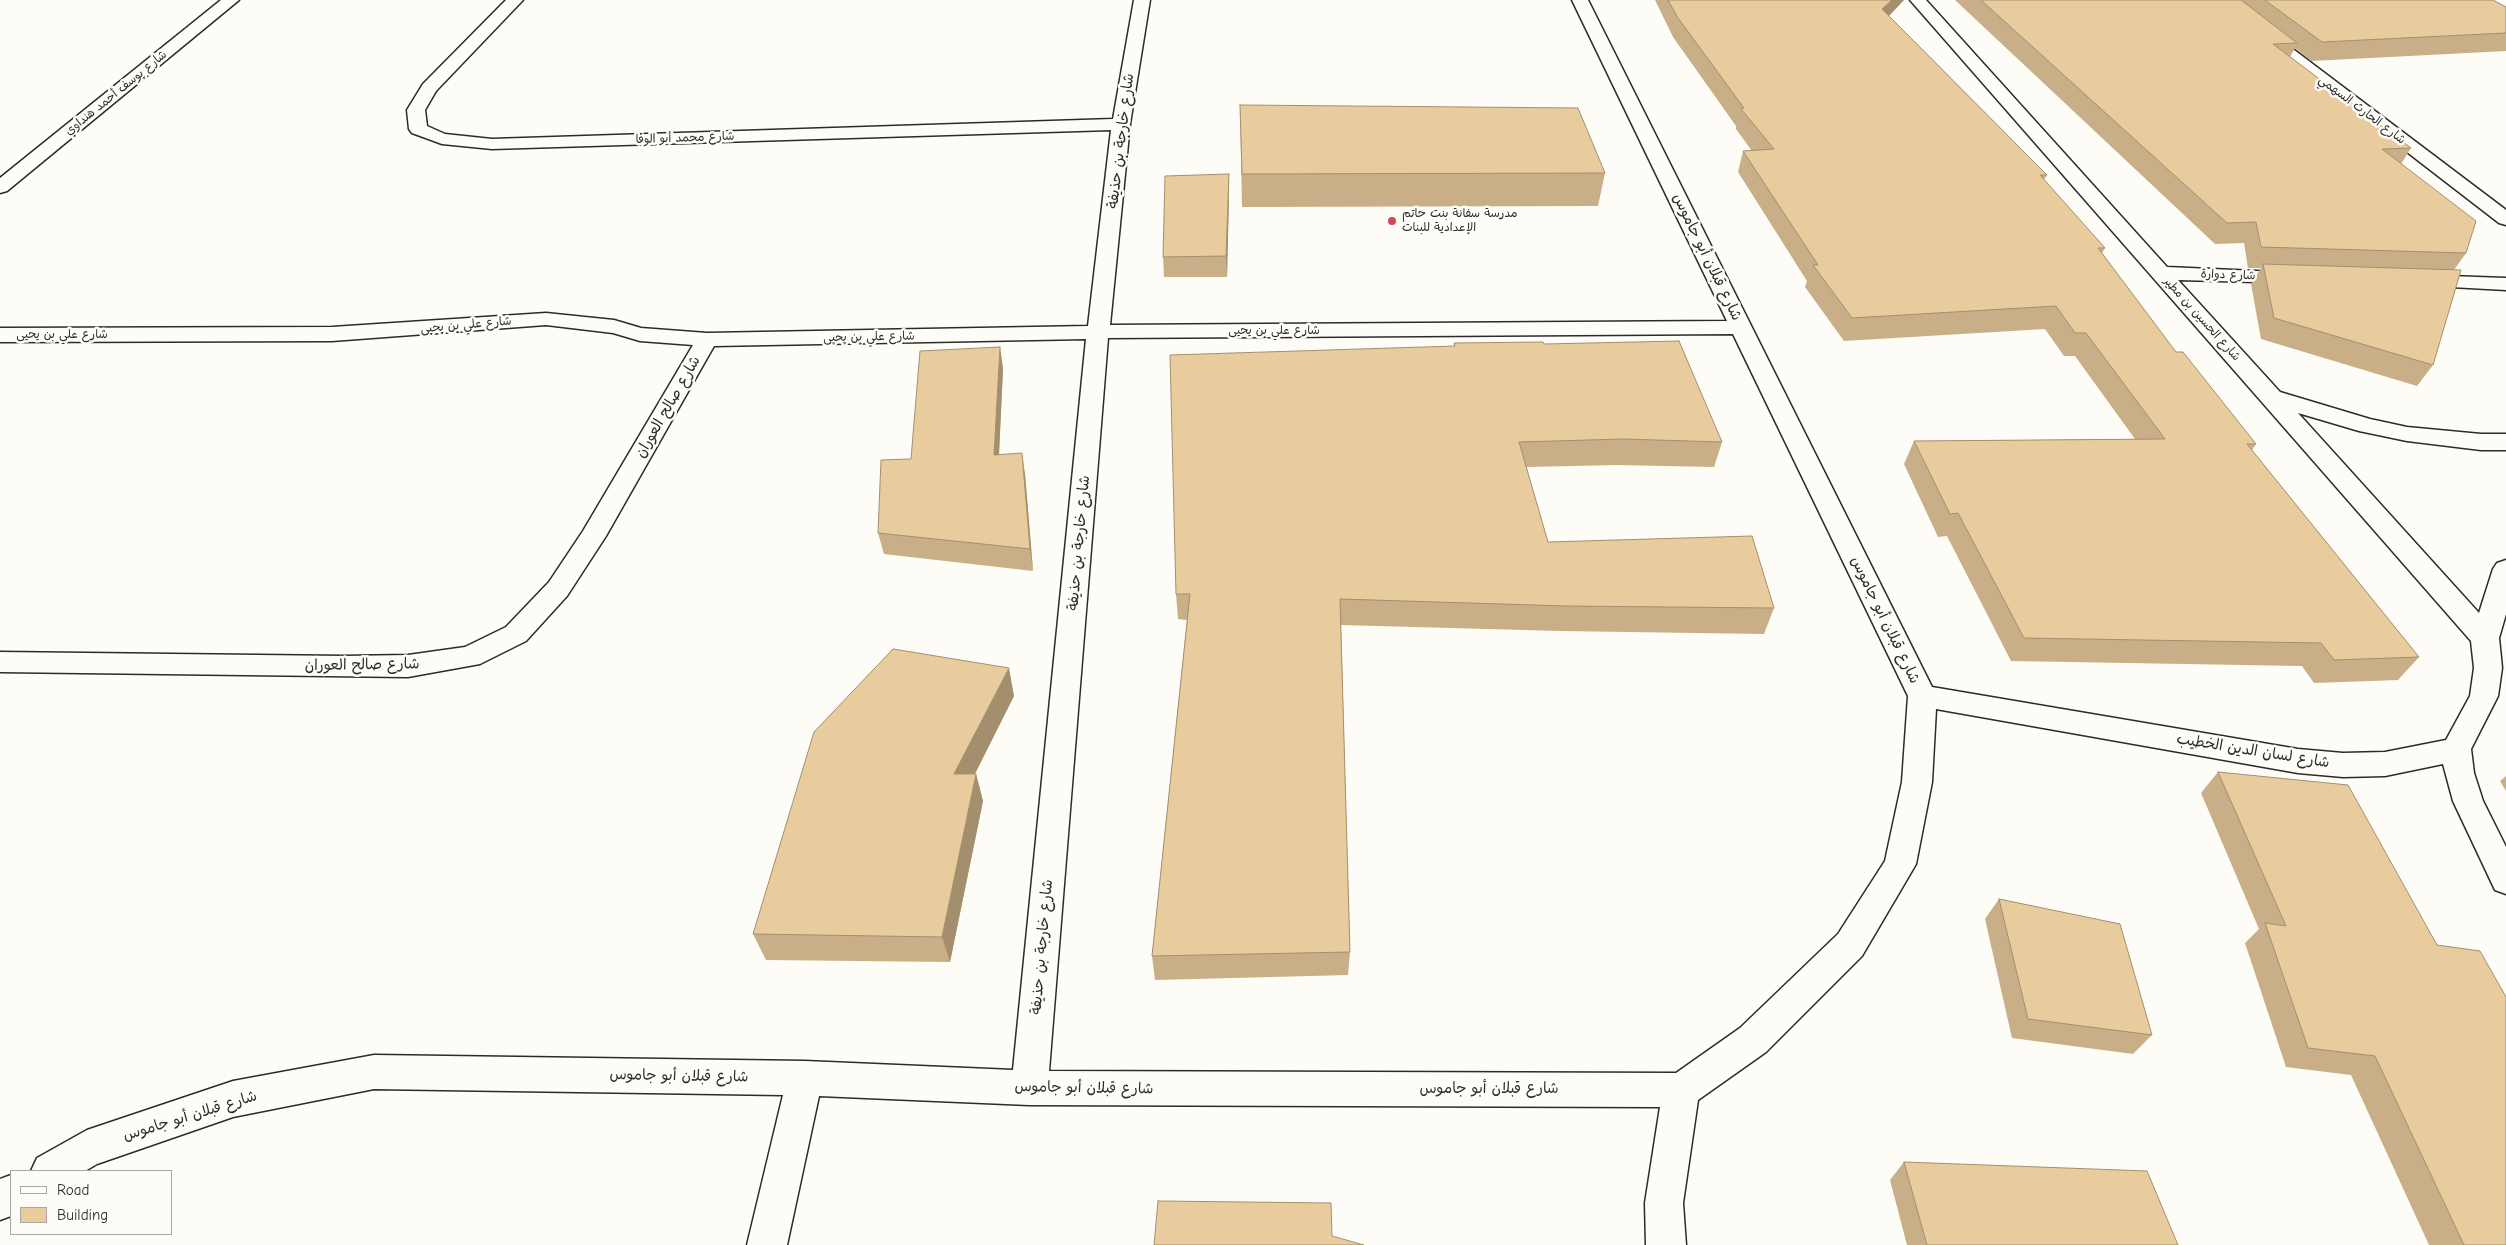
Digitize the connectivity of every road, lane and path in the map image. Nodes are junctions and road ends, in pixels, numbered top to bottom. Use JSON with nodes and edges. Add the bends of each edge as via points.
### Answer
{"nodes":[{"id":1,"x":231,"y":0,"type":"edge"},
{"id":2,"x":515,"y":0,"type":"edge"},
{"id":3,"x":1142,"y":0,"type":"edge"},
{"id":4,"x":1580,"y":0,"type":"edge"},
{"id":5,"x":1918,"y":0,"type":"edge"},
{"id":6,"x":2218,"y":0,"type":"edge"},
{"id":7,"x":1121,"y":124,"type":"junction"},
{"id":8,"x":0,"y":187,"type":"edge"},
{"id":9,"x":2506,"y":219,"type":"edge"},
{"id":10,"x":2161,"y":273,"type":"junction"},
{"id":11,"x":2319,"y":278,"type":"edge"},
{"id":12,"x":2398,"y":280,"type":"edge"},
{"id":13,"x":2506,"y":284,"type":"edge"},
{"id":14,"x":1741,"y":327,"type":"junction"},
{"id":15,"x":1098,"y":332,"type":"junction"},
{"id":16,"x":0,"y":335,"type":"edge"},
{"id":17,"x":707,"y":340,"type":"junction"},
{"id":18,"x":2271,"y":397,"type":"junction"},
{"id":19,"x":2506,"y":442,"type":"edge"},
{"id":20,"x":2506,"y":569,"type":"edge"},
{"id":21,"x":2485,"y":638,"type":"junction"},
{"id":22,"x":0,"y":662,"type":"edge"},
{"id":23,"x":1922,"y":696,"type":"junction"},
{"id":24,"x":2456,"y":749,"type":"junction"},
{"id":25,"x":2506,"y":880,"type":"edge"},
{"id":26,"x":805,"y":1078,"type":"junction"},
{"id":27,"x":1029,"y":1088,"type":"junction"},
{"id":28,"x":1680,"y":1090,"type":"junction"},
{"id":29,"x":52,"y":1170,"type":"edge"},
{"id":30,"x":768,"y":1245,"type":"edge"},
{"id":31,"x":1666,"y":1245,"type":"edge"}],
"edges":[{"from":1,"to":8,"type":"street","name":"شارع يوسف أحمد هنداوي"},
{"from":2,"to":7,"type":"street","name":"شارع محمد أبو الوفا","via":[[429,88],[416,110],[418,129],[442,139],[492,144]]},
{"from":3,"to":7,"type":"street","name":"شارع خارجة بن حذيفة"},
{"from":4,"to":14,"type":"street","name":"شارع قبلان أبو جاموس"},
{"from":5,"to":10,"type":"street","name":"شارع الحسين بن مطير"},
{"from":6,"to":9,"type":"street","name":"شارع الحارث السهمي"},
{"from":7,"to":15,"type":"street","name":"شارع خارجة بن حذيفة"},
{"from":10,"to":11,"type":"street","name":"شارع دوارة"},
{"from":10,"to":18,"type":"street","name":"شارع الحسين بن مطير"},
{"from":12,"to":13,"type":"street"},
{"from":14,"to":15,"type":"street","name":"شارع علي بن يحيى"},
{"from":14,"to":23,"type":"street","name":"شارع قبلان أبو جاموس"},
{"from":15,"to":17,"type":"street","name":"شارع علي بن يحيى"},
{"from":15,"to":27,"type":"street","name":"شارع خارجة بن حذيفة"},
{"from":16,"to":17,"type":"street","name":"شارع علي بن يحيى","via":[[332,334],[546,319],[595,324],[640,334]]},
{"from":17,"to":22,"type":"street","name":"شارع صالح العوران","via":[[593,536],[558,589],[516,634],[470,657],[408,666],[344,667]]},
{"from":18,"to":19,"type":"street","via":[[2367,426],[2406,434]]},
{"from":18,"to":21,"type":"street","name":"شارع الحسين بن مطير"},
{"from":20,"to":21,"type":"street"},
{"from":21,"to":24,"type":"street","via":[[2488,668],[2484,696]]},
{"from":23,"to":24,"type":"street","name":"شارع لسان الدين الخطيب","via":[[2298,761],[2385,764]]},
{"from":23,"to":28,"type":"street","name":"شارع قبلان أبو جاموس","via":[[1917,782],[1900,864],[1850,945],[1753,1040]]},
{"from":24,"to":25,"type":"street","via":[[2459,774],[2468,801]]},
{"from":26,"to":27,"type":"street","name":"شارع قبلان أبو جاموس"},
{"from":26,"to":29,"type":"street","name":"شارع قبلان أبو جاموس","via":[[374,1072],[233,1100],[87,1149]]},
{"from":26,"to":30,"type":"street"},
{"from":27,"to":28,"type":"street","name":"شارع قبلان أبو جاموس"},
{"from":28,"to":31,"type":"street","via":[[1664,1203]]}]}
